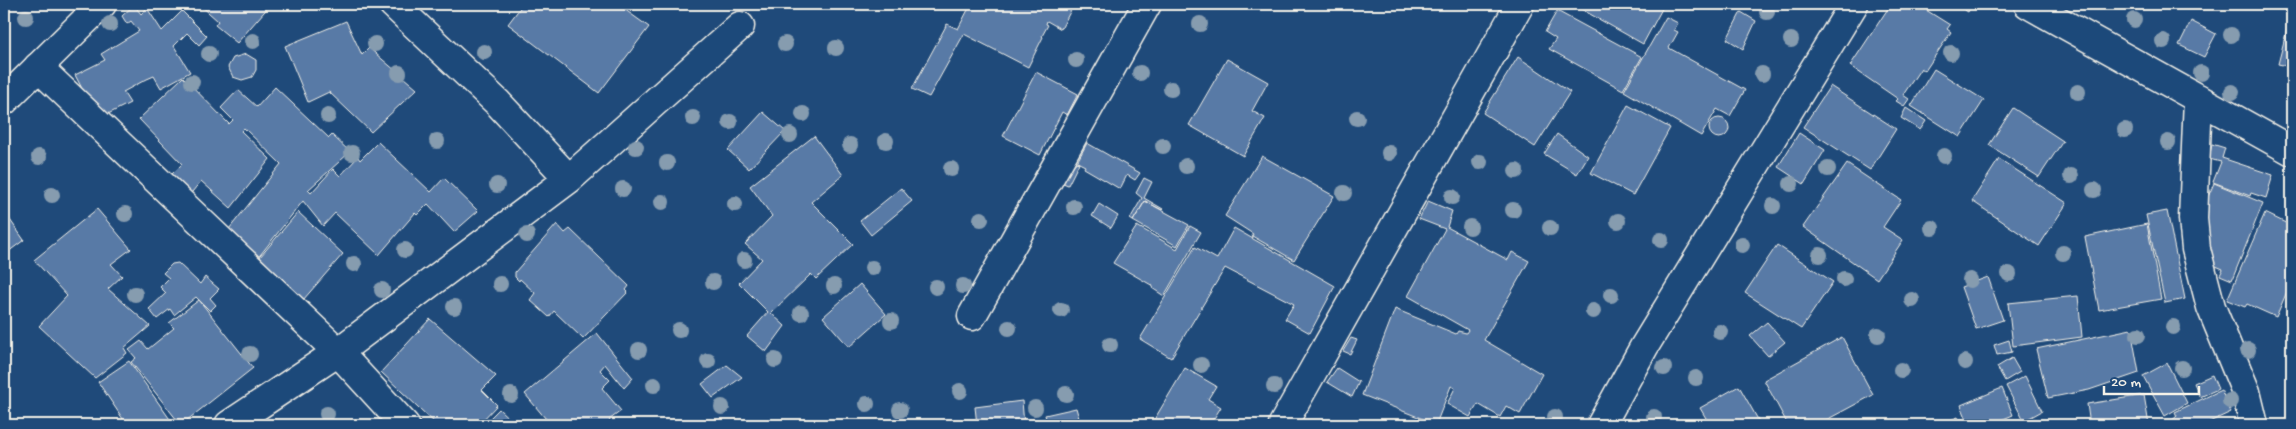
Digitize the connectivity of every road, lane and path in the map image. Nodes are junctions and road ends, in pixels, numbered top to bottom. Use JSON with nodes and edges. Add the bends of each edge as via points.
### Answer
{"nodes":[{"id":1,"x":102,"y":4,"type":"edge"},
{"id":2,"x":393,"y":4,"type":"edge"},
{"id":3,"x":1147,"y":4,"type":"edge"},
{"id":4,"x":1520,"y":4,"type":"edge"},
{"id":5,"x":1854,"y":4,"type":"edge"},
{"id":6,"x":2028,"y":4,"type":"edge"},
{"id":7,"x":740,"y":26,"type":"dead end"},
{"id":8,"x":38,"y":67,"type":"junction"},
{"id":9,"x":2198,"y":98,"type":"junction"},
{"id":10,"x":4,"y":102,"type":"edge"},
{"id":11,"x":2292,"y":151,"type":"edge"},
{"id":12,"x":570,"y":180,"type":"junction"},
{"id":13,"x":972,"y":316,"type":"dead end"},
{"id":14,"x":338,"y":352,"type":"junction"},
{"id":15,"x":1283,"y":424,"type":"dead end"},
{"id":16,"x":229,"y":425,"type":"edge"},
{"id":17,"x":405,"y":425,"type":"edge"},
{"id":18,"x":1601,"y":425,"type":"edge"},
{"id":19,"x":2254,"y":425,"type":"edge"}],
"edges":[{"from":1,"to":8,"type":"street"},
{"from":2,"to":12,"type":"street","via":[[498,103]]},
{"from":3,"to":13,"type":"street"},
{"from":4,"to":15,"type":"street"},
{"from":5,"to":18,"type":"street","via":[[1644,347]]},
{"from":6,"to":9,"type":"street"},
{"from":7,"to":12,"type":"street"},
{"from":8,"to":10,"type":"street"},
{"from":8,"to":14,"type":"street"},
{"from":9,"to":11,"type":"street"},
{"from":9,"to":19,"type":"street","via":[[2193,219],[2196,249],[2211,307],[2246,392]]},
{"from":12,"to":14,"type":"street"},
{"from":14,"to":16,"type":"street"},
{"from":14,"to":17,"type":"street"}]}
